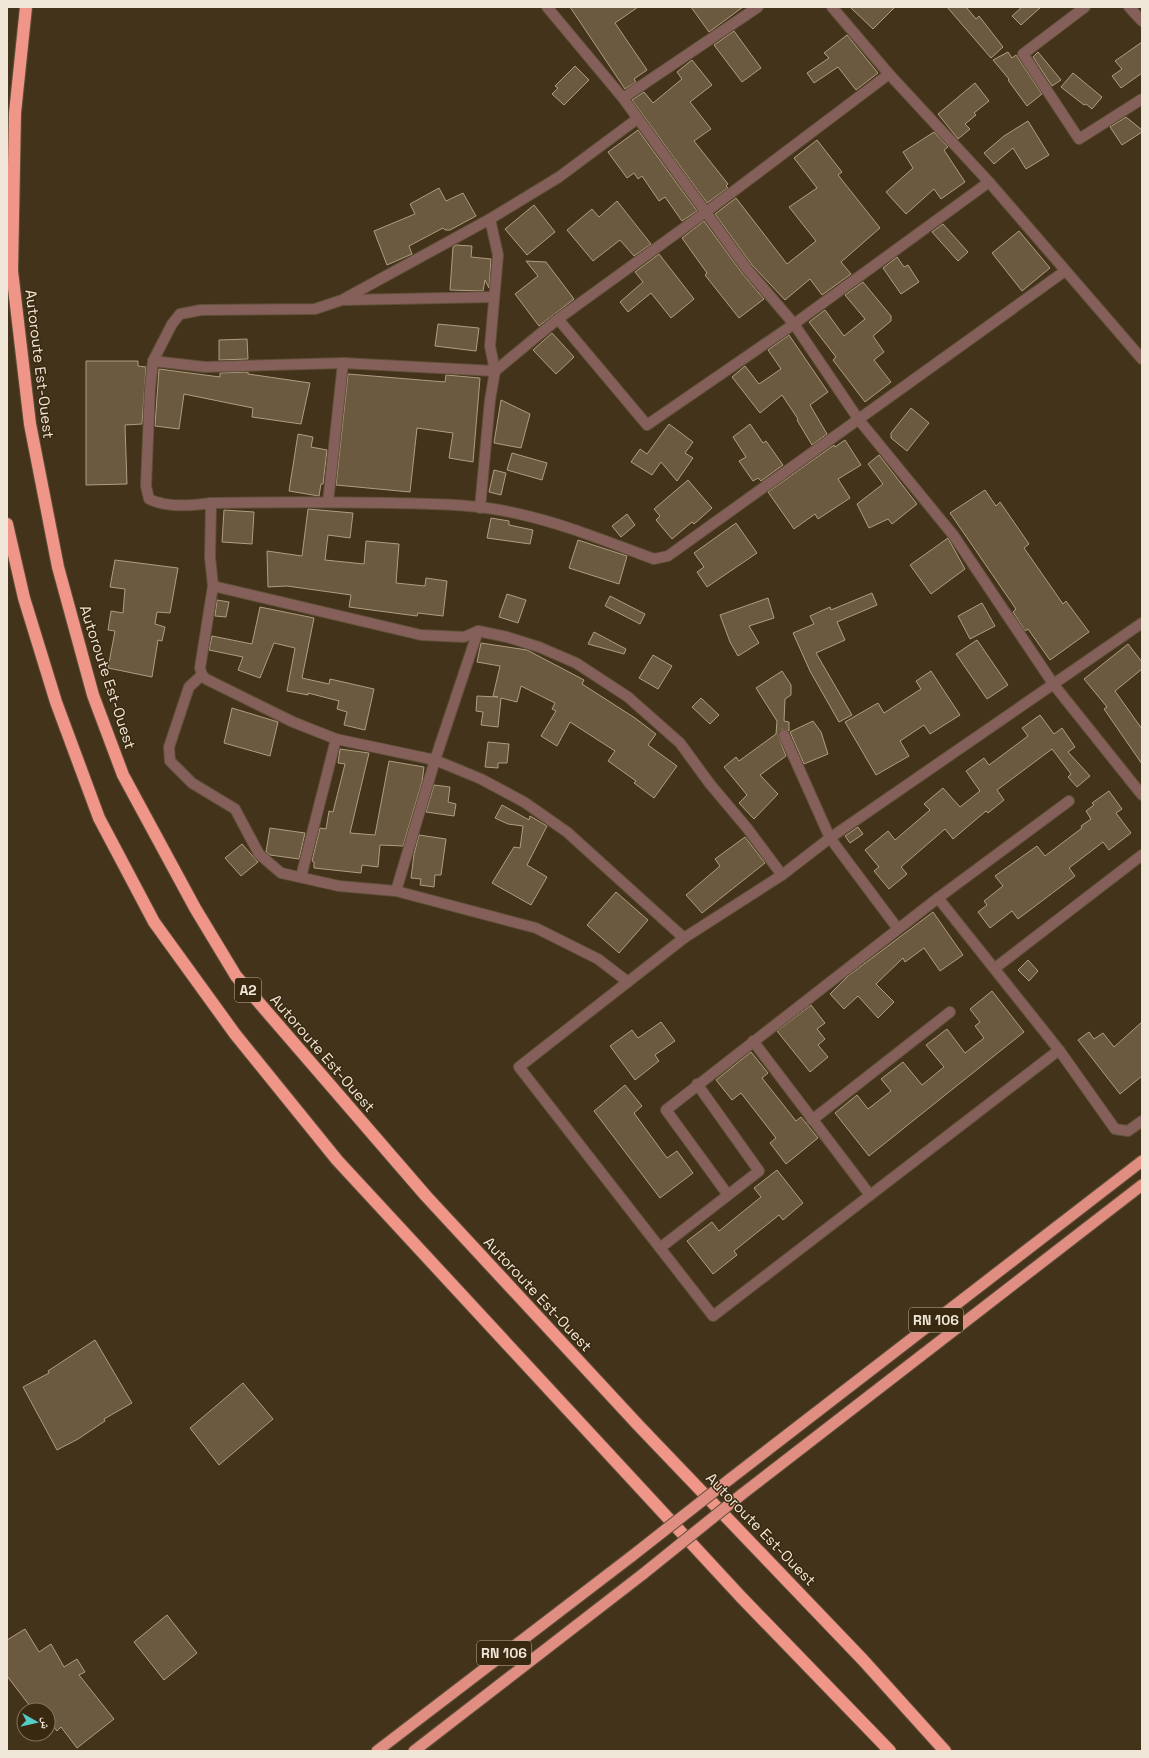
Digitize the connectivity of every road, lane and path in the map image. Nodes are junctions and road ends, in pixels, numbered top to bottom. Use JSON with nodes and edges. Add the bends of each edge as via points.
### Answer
{"nodes":[{"id":1,"x":26,"y":7,"type":"edge"},
{"id":2,"x":547,"y":7,"type":"edge"},
{"id":3,"x":758,"y":7,"type":"edge"},
{"id":4,"x":832,"y":7,"type":"edge"},
{"id":5,"x":1085,"y":7,"type":"edge"},
{"id":6,"x":1128,"y":7,"type":"edge"},
{"id":7,"x":1142,"y":21,"type":"edge"},
{"id":8,"x":889,"y":74,"type":"junction"},
{"id":9,"x":623,"y":98,"type":"junction"},
{"id":10,"x":1142,"y":100,"type":"edge"},
{"id":11,"x":637,"y":119,"type":"junction"},
{"id":12,"x":989,"y":182,"type":"junction"},
{"id":13,"x":706,"y":212,"type":"junction"},
{"id":14,"x":490,"y":219,"type":"junction"},
{"id":15,"x":1065,"y":271,"type":"junction"},
{"id":16,"x":493,"y":297,"type":"junction"},
{"id":17,"x":342,"y":300,"type":"junction"},
{"id":18,"x":558,"y":319,"type":"junction"},
{"id":19,"x":794,"y":324,"type":"junction"},
{"id":20,"x":1142,"y":359,"type":"edge"},
{"id":21,"x":153,"y":361,"type":"junction"},
{"id":22,"x":343,"y":362,"type":"junction"},
{"id":23,"x":495,"y":371,"type":"junction"},
{"id":24,"x":859,"y":420,"type":"junction"},
{"id":25,"x":328,"y":502,"type":"junction"},
{"id":26,"x":211,"y":503,"type":"junction"},
{"id":27,"x":480,"y":508,"type":"junction"},
{"id":28,"x":7,"y":524,"type":"edge"},
{"id":29,"x":213,"y":586,"type":"junction"},
{"id":30,"x":1142,"y":624,"type":"edge"},
{"id":31,"x":478,"y":631,"type":"junction"},
{"id":32,"x":202,"y":675,"type":"junction"},
{"id":33,"x":1054,"y":685,"type":"junction"},
{"id":34,"x":784,"y":735,"type":"dead end"},
{"id":35,"x":336,"y":739,"type":"junction"},
{"id":36,"x":435,"y":760,"type":"junction"},
{"id":37,"x":1142,"y":796,"type":"edge"},
{"id":38,"x":1069,"y":801,"type":"dead end"},
{"id":39,"x":830,"y":838,"type":"junction"},
{"id":40,"x":1142,"y":855,"type":"edge"},
{"id":41,"x":782,"y":875,"type":"junction"},
{"id":42,"x":301,"y":878,"type":"junction"},
{"id":43,"x":396,"y":891,"type":"junction"},
{"id":44,"x":938,"y":898,"type":"junction"},
{"id":45,"x":898,"y":929,"type":"junction"},
{"id":46,"x":684,"y":938,"type":"junction"},
{"id":47,"x":995,"y":968,"type":"junction"},
{"id":48,"x":628,"y":982,"type":"junction"},
{"id":49,"x":950,"y":1012,"type":"dead end"},
{"id":50,"x":753,"y":1041,"type":"junction"},
{"id":51,"x":1059,"y":1050,"type":"junction"},
{"id":52,"x":697,"y":1084,"type":"junction"},
{"id":53,"x":812,"y":1120,"type":"junction"},
{"id":54,"x":1142,"y":1121,"type":"edge"},
{"id":55,"x":1142,"y":1161,"type":"edge"},
{"id":56,"x":1142,"y":1185,"type":"edge"},
{"id":57,"x":728,"y":1195,"type":"junction"},
{"id":58,"x":870,"y":1195,"type":"junction"},
{"id":59,"x":660,"y":1248,"type":"junction"},
{"id":60,"x":377,"y":1751,"type":"edge"},
{"id":61,"x":414,"y":1751,"type":"edge"},
{"id":62,"x":890,"y":1751,"type":"edge"},
{"id":63,"x":945,"y":1751,"type":"edge"}],
"edges":[{"from":1,"to":63,"type":"highway","name":"Autoroute Est-Ouest","number":"A2","via":[[15,113],[12,271],[30,424],[58,567],[91,687],[123,775],[134,796],[195,908],[236,976],[431,1202],[858,1655]]},
{"from":2,"to":9,"type":"street"},
{"from":3,"to":9,"type":"street"},
{"from":4,"to":8,"type":"street"},
{"from":5,"to":10,"type":"street","via":[[1023,54],[1079,139]]},
{"from":6,"to":7,"type":"street"},
{"from":8,"to":12,"type":"street"},
{"from":8,"to":13,"type":"street"},
{"from":9,"to":11,"type":"street"},
{"from":11,"to":13,"type":"street"},
{"from":11,"to":14,"type":"street","via":[[559,177]]},
{"from":12,"to":15,"type":"street"},
{"from":12,"to":19,"type":"street"},
{"from":13,"to":18,"type":"street"},
{"from":13,"to":19,"type":"street","via":[[747,269]]},
{"from":14,"to":16,"type":"street","via":[[498,255]]},
{"from":14,"to":17,"type":"street"},
{"from":15,"to":20,"type":"street"},
{"from":15,"to":24,"type":"street"},
{"from":16,"to":17,"type":"street"},
{"from":16,"to":23,"type":"street","via":[[490,346]]},
{"from":17,"to":21,"type":"street","via":[[315,309],[201,310],[180,314]]},
{"from":18,"to":19,"type":"street","via":[[647,425]]},
{"from":18,"to":23,"type":"street"},
{"from":19,"to":24,"type":"street"},
{"from":21,"to":22,"type":"street","via":[[205,367]]},
{"from":21,"to":26,"type":"street","via":[[146,486],[149,499],[158,503]]},
{"from":22,"to":23,"type":"street"},
{"from":22,"to":25,"type":"street"},
{"from":23,"to":27,"type":"street"},
{"from":24,"to":27,"type":"street","via":[[662,558],[654,559],[518,513]]},
{"from":24,"to":33,"type":"street","via":[[954,536]]},
{"from":25,"to":26,"type":"street"},
{"from":25,"to":27,"type":"street"},
{"from":26,"to":29,"type":"street","via":[[210,557]]},
{"from":28,"to":62,"type":"highway","number":"A2","via":[[24,598],[51,687],[96,811],[158,928],[235,1034],[337,1160],[741,1597]]},
{"from":29,"to":31,"type":"street","via":[[421,635],[464,636]]},
{"from":29,"to":32,"type":"street","via":[[200,668]]},
{"from":30,"to":33,"type":"street"},
{"from":31,"to":36,"type":"street"},
{"from":31,"to":41,"type":"street","via":[[507,637],[551,652],[576,663],[628,697],[680,744]]},
{"from":32,"to":35,"type":"street","via":[[293,722]]},
{"from":32,"to":42,"type":"street","via":[[189,687],[169,747],[170,760],[192,783],[235,809],[259,854],[281,873]]},
{"from":33,"to":37,"type":"street"},
{"from":33,"to":39,"type":"street"},
{"from":34,"to":39,"type":"street"},
{"from":35,"to":36,"type":"street"},
{"from":35,"to":42,"type":"street"},
{"from":36,"to":43,"type":"street"},
{"from":36,"to":46,"type":"street","via":[[481,779],[524,802],[567,832]]},
{"from":38,"to":44,"type":"street"},
{"from":39,"to":41,"type":"street"},
{"from":39,"to":45,"type":"street"},
{"from":40,"to":47,"type":"street"},
{"from":41,"to":46,"type":"street"},
{"from":42,"to":43,"type":"street","via":[[339,886]]},
{"from":43,"to":48,"type":"street","via":[[536,928],[598,959]]},
{"from":44,"to":45,"type":"street"},
{"from":44,"to":47,"type":"street"},
{"from":45,"to":50,"type":"street"},
{"from":46,"to":48,"type":"street"},
{"from":47,"to":51,"type":"street"},
{"from":48,"to":59,"type":"street","via":[[519,1067]]},
{"from":49,"to":53,"type":"street"},
{"from":50,"to":52,"type":"street"},
{"from":50,"to":53,"type":"street"},
{"from":51,"to":54,"type":"street","via":[[1115,1129],[1128,1131]]},
{"from":51,"to":58,"type":"street"},
{"from":52,"to":57,"type":"street","via":[[666,1110]]},
{"from":52,"to":57,"type":"street","via":[[759,1171]]},
{"from":53,"to":58,"type":"street"},
{"from":55,"to":60,"type":"highway","number":"RN 106","bridge":true},
{"from":56,"to":61,"type":"highway","number":"RN 106","bridge":true},
{"from":57,"to":59,"type":"street"},
{"from":58,"to":59,"type":"street","via":[[713,1316]]}]}
